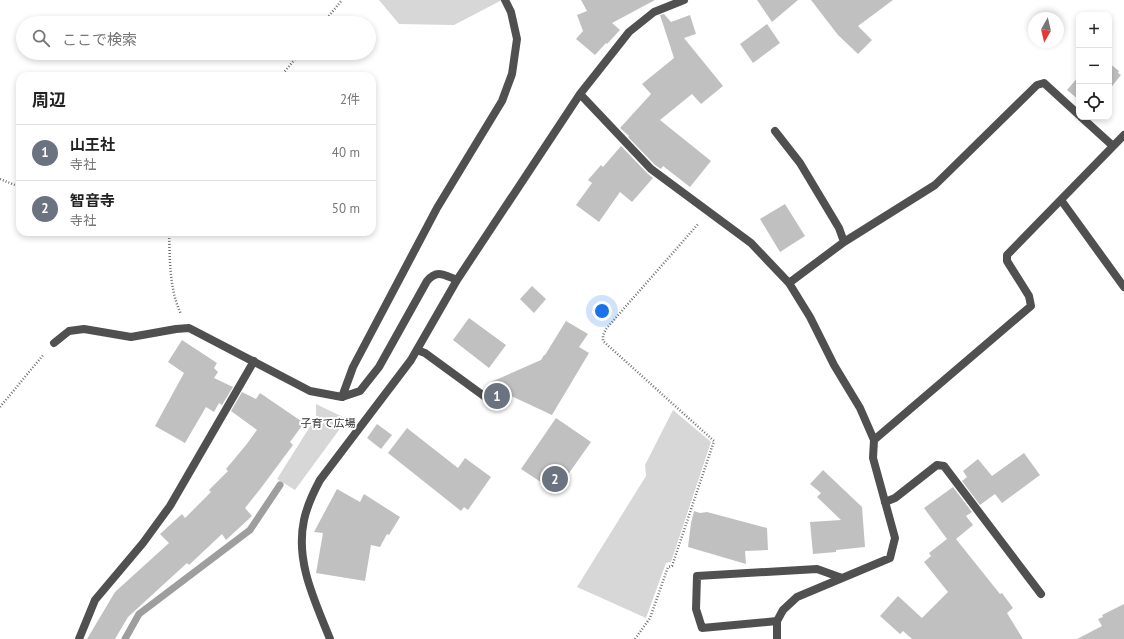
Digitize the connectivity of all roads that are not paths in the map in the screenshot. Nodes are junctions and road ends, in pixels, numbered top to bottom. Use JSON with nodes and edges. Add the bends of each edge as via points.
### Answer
{"nodes":[{"id":1,"x":505,"y":0,"type":"edge"},
{"id":2,"x":684,"y":0,"type":"edge"},
{"id":3,"x":580,"y":94,"type":"junction"},
{"id":4,"x":1076,"y":112,"type":"edge"},
{"id":5,"x":1084,"y":120,"type":"edge"},
{"id":6,"x":775,"y":131,"type":"dead end"},
{"id":7,"x":1124,"y":135,"type":"edge"},
{"id":8,"x":1113,"y":146,"type":"junction"},
{"id":9,"x":1061,"y":200,"type":"junction"},
{"id":10,"x":844,"y":242,"type":"junction"},
{"id":11,"x":457,"y":280,"type":"junction"},
{"id":12,"x":789,"y":283,"type":"junction"},
{"id":13,"x":1124,"y":287,"type":"edge"},
{"id":14,"x":54,"y":343,"type":"road end"},
{"id":15,"x":417,"y":350,"type":"junction"},
{"id":16,"x":254,"y":361,"type":"junction"},
{"id":17,"x":342,"y":396,"type":"junction"},
{"id":18,"x":488,"y":399,"type":"dead end"},
{"id":19,"x":874,"y":440,"type":"junction"},
{"id":20,"x":885,"y":502,"type":"junction"},
{"id":21,"x":842,"y":578,"type":"junction"},
{"id":22,"x":1041,"y":594,"type":"dead end"},
{"id":23,"x":778,"y":621,"type":"junction"},
{"id":24,"x":79,"y":639,"type":"edge"},
{"id":25,"x":330,"y":639,"type":"edge"},
{"id":26,"x":777,"y":639,"type":"edge"}],
"edges":[{"from":1,"to":17,"type":"street","via":[[512,12],[517,39],[512,74],[502,101],[437,208],[353,367]]},
{"from":2,"to":3,"type":"street","via":[[654,12],[629,32]]},
{"from":3,"to":11,"type":"street"},
{"from":3,"to":12,"type":"street","via":[[651,169],[751,243]]},
{"from":4,"to":10,"type":"street","via":[[1044,83],[1037,85],[935,185]]},
{"from":5,"to":8,"type":"street"},
{"from":6,"to":10,"type":"street","via":[[800,164],[840,228]]},
{"from":7,"to":8,"type":"street"},
{"from":8,"to":9,"type":"street"},
{"from":9,"to":13,"type":"street"},
{"from":9,"to":19,"type":"street","via":[[1007,255],[1007,261],[1029,296],[1031,306]]},
{"from":10,"to":12,"type":"street"},
{"from":11,"to":15,"type":"street"},
{"from":11,"to":17,"type":"street","via":[[440,273],[432,275],[427,280],[380,367],[360,391]]},
{"from":12,"to":19,"type":"street","via":[[860,408]]},
{"from":14,"to":16,"type":"street","via":[[69,331],[84,329],[131,337],[189,328]]},
{"from":15,"to":18,"type":"street","via":[[425,353]]},
{"from":15,"to":25,"type":"street","via":[[320,480],[310,498],[301,538],[303,556],[308,583]]},
{"from":16,"to":17,"type":"street","via":[[310,391]]},
{"from":16,"to":24,"type":"street","via":[[170,506],[95,600]]},
{"from":19,"to":20,"type":"street","via":[[873,458]]},
{"from":20,"to":21,"type":"street","via":[[895,538],[890,558]]},
{"from":20,"to":22,"type":"street","via":[[895,498],[937,466],[944,466]]},
{"from":21,"to":23,"type":"street","via":[[797,598],[783,610]]},
{"from":21,"to":23,"type":"street","via":[[817,569],[697,576],[696,610],[702,628]]},
{"from":23,"to":26,"type":"street"}]}
